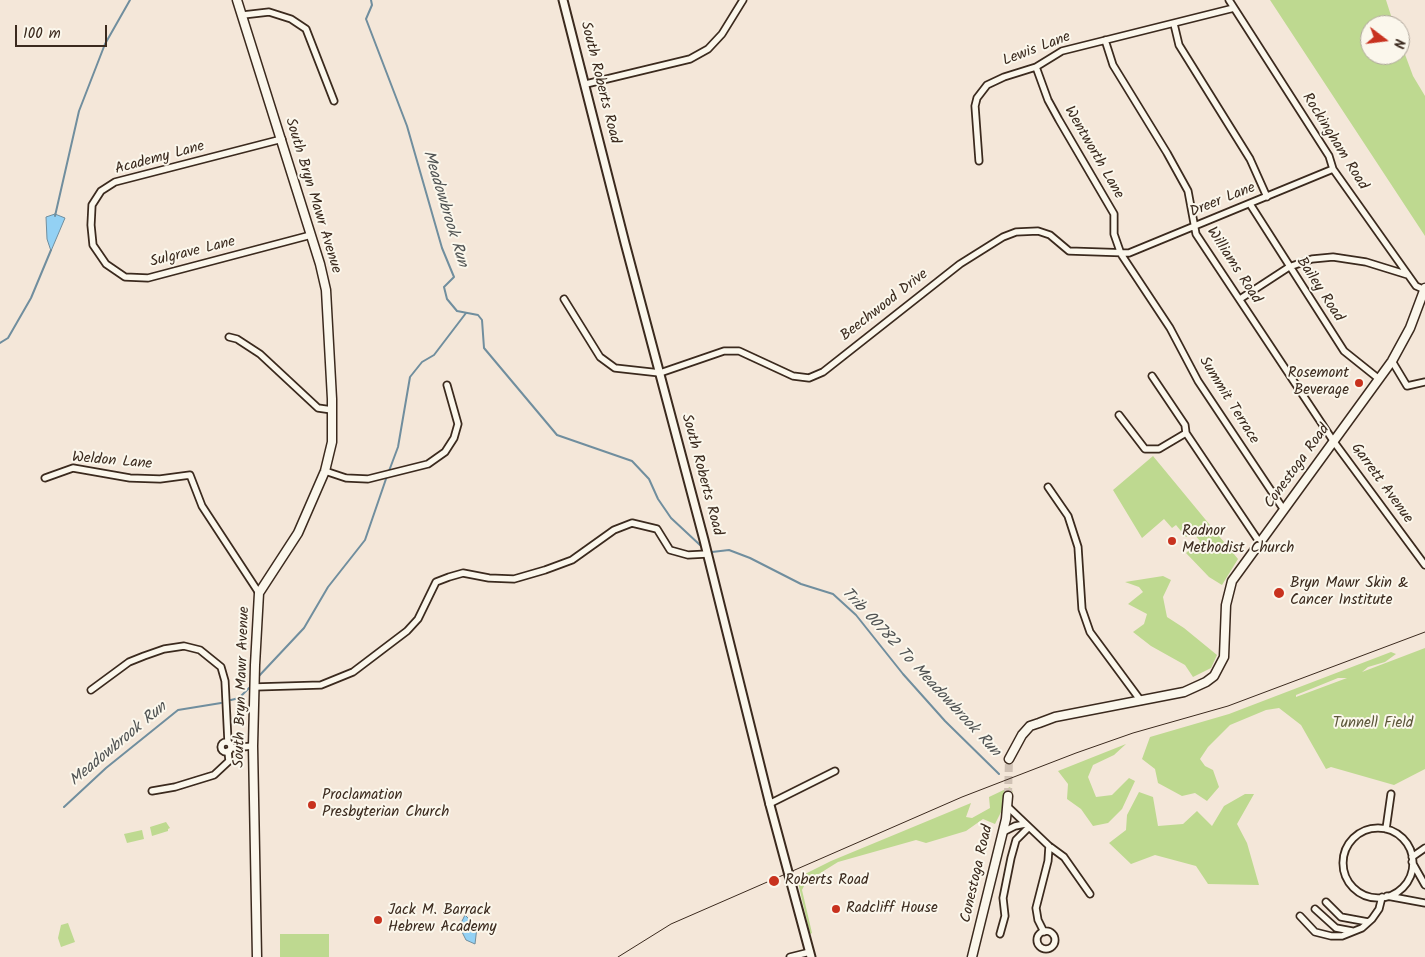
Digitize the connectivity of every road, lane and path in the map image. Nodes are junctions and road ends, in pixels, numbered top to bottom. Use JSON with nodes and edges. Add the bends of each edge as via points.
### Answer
{"nodes":[{"id":1,"x":237,"y":0,"type":"edge"},
{"id":2,"x":563,"y":0,"type":"edge"},
{"id":3,"x":743,"y":0,"type":"edge"},
{"id":4,"x":1229,"y":0,"type":"edge"},
{"id":5,"x":1234,"y":8,"type":"junction"},
{"id":6,"x":243,"y":15,"type":"junction"},
{"id":7,"x":1174,"y":24,"type":"junction"},
{"id":8,"x":1105,"y":40,"type":"junction"},
{"id":9,"x":1036,"y":67,"type":"junction"},
{"id":10,"x":586,"y":84,"type":"junction"},
{"id":11,"x":334,"y":101,"type":"dead end"},
{"id":12,"x":282,"y":140,"type":"junction"},
{"id":13,"x":980,"y":161,"type":"dead end"},
{"id":14,"x":1333,"y":169,"type":"junction"},
{"id":15,"x":1266,"y":197,"type":"junction"},
{"id":16,"x":1250,"y":204,"type":"junction"},
{"id":17,"x":1193,"y":226,"type":"junction"},
{"id":18,"x":311,"y":236,"type":"junction"},
{"id":19,"x":93,"y":245,"type":"joint"},
{"id":20,"x":1121,"y":254,"type":"junction"},
{"id":21,"x":1289,"y":266,"type":"junction"},
{"id":22,"x":1408,"y":274,"type":"junction"},
{"id":23,"x":1425,"y":289,"type":"edge"},
{"id":24,"x":564,"y":299,"type":"dead end"},
{"id":25,"x":1240,"y":299,"type":"junction"},
{"id":26,"x":1154,"y":303,"type":"joint"},
{"id":27,"x":229,"y":337,"type":"dead end"},
{"id":28,"x":1392,"y":361,"type":"junction"},
{"id":29,"x":660,"y":372,"type":"junction"},
{"id":30,"x":1152,"y":376,"type":"dead end"},
{"id":31,"x":1379,"y":379,"type":"junction"},
{"id":32,"x":1425,"y":382,"type":"edge"},
{"id":33,"x":447,"y":385,"type":"dead end"},
{"id":34,"x":332,"y":410,"type":"junction"},
{"id":35,"x":1118,"y":415,"type":"dead end"},
{"id":36,"x":1186,"y":433,"type":"junction"},
{"id":37,"x":1334,"y":442,"type":"junction"},
{"id":38,"x":325,"y":471,"type":"junction"},
{"id":39,"x":45,"y":478,"type":"dead end"},
{"id":40,"x":1048,"y":487,"type":"dead end"},
{"id":41,"x":1284,"y":510,"type":"junction"},
{"id":42,"x":1260,"y":543,"type":"junction"},
{"id":43,"x":708,"y":554,"type":"junction"},
{"id":44,"x":1425,"y":565,"type":"edge"},
{"id":45,"x":259,"y":593,"type":"junction"},
{"id":46,"x":255,"y":685,"type":"junction"},
{"id":47,"x":91,"y":690,"type":"dead end"},
{"id":48,"x":1142,"y":701,"type":"junction"},
{"id":49,"x":253,"y":746,"type":"junction"},
{"id":50,"x":229,"y":747,"type":"junction"},
{"id":51,"x":1010,"y":758,"type":"tunnel mouth"},
{"id":52,"x":835,"y":771,"type":"dead end"},
{"id":53,"x":152,"y":791,"type":"dead end"},
{"id":54,"x":1391,"y":794,"type":"dead end"},
{"id":55,"x":1008,"y":796,"type":"tunnel mouth"},
{"id":56,"x":769,"y":804,"type":"junction"},
{"id":57,"x":1007,"y":806,"type":"junction"},
{"id":58,"x":1027,"y":826,"type":"junction"},
{"id":59,"x":1386,"y":829,"type":"junction"},
{"id":60,"x":1003,"y":832,"type":"junction"},
{"id":61,"x":1049,"y":846,"type":"junction"},
{"id":62,"x":1425,"y":848,"type":"edge"},
{"id":63,"x":1412,"y":859,"type":"junction"},
{"id":64,"x":1425,"y":885,"type":"edge"},
{"id":65,"x":1090,"y":894,"type":"dead end"},
{"id":66,"x":1385,"y":897,"type":"junction"},
{"id":67,"x":1326,"y":902,"type":"dead end"},
{"id":68,"x":1425,"y":902,"type":"edge"},
{"id":69,"x":1315,"y":909,"type":"dead end"},
{"id":70,"x":1300,"y":916,"type":"dead end"},
{"id":71,"x":1368,"y":922,"type":"junction"},
{"id":72,"x":1044,"y":932,"type":"junction"},
{"id":73,"x":1354,"y":932,"type":"junction"},
{"id":74,"x":1000,"y":934,"type":"dead end"},
{"id":75,"x":1040,"y":948,"type":"junction"},
{"id":76,"x":810,"y":954,"type":"edge"},
{"id":77,"x":257,"y":957,"type":"edge"},
{"id":78,"x":790,"y":957,"type":"edge"},
{"id":79,"x":972,"y":957,"type":"edge"},
{"id":80,"x":1041,"y":957,"type":"edge"}],
"edges":[{"from":1,"to":6,"type":"main road","name":"South Bryn Mawr Avenue"},
{"from":2,"to":10,"type":"street","name":"South Roberts Road"},
{"from":3,"to":10,"type":"street","via":[[722,34],[708,49],[690,60]]},
{"from":4,"to":5,"type":"street","name":"Rockingham Road"},
{"from":5,"to":7,"type":"street","name":"Lewis Lane"},
{"from":5,"to":14,"type":"street","name":"Rockingham Road","via":[[1329,156]]},
{"from":6,"to":11,"type":"street","via":[[269,12],[291,19],[306,29]]},
{"from":6,"to":12,"type":"main road","name":"South Bryn Mawr Avenue"},
{"from":7,"to":8,"type":"street","name":"Lewis Lane"},
{"from":7,"to":15,"type":"street","via":[[1179,45],[1250,159]]},
{"from":8,"to":9,"type":"street","name":"Lewis Lane","via":[[1062,51]]},
{"from":8,"to":17,"type":"street","name":"Williams Road","via":[[1113,65],[1188,191]]},
{"from":9,"to":13,"type":"street","name":"Lewis Lane","via":[[1004,76],[987,86],[977,98]]},
{"from":9,"to":20,"type":"street","name":"Wentworth Lane","via":[[1055,113],[1114,214],[1114,234]]},
{"from":10,"to":29,"type":"street","name":"South Roberts Road"},
{"from":12,"to":18,"type":"main road","name":"South Bryn Mawr Avenue"},
{"from":12,"to":19,"type":"street","name":"Academy Lane","via":[[115,182],[101,191],[92,204]]},
{"from":14,"to":15,"type":"street","name":"Dreer Lane"},
{"from":14,"to":22,"type":"street","name":"Rockingham Road"},
{"from":15,"to":16,"type":"street","name":"Dreer Lane"},
{"from":16,"to":17,"type":"street","name":"Dreer Lane"},
{"from":16,"to":21,"type":"street","name":"Bailey Road"},
{"from":17,"to":20,"type":"street","name":"Dreer Lane"},
{"from":17,"to":25,"type":"street","name":"Williams Road"},
{"from":18,"to":19,"type":"street","name":"Sulgrave Lane","via":[[148,278],[125,276],[106,264]]},
{"from":18,"to":34,"type":"main road","name":"South Bryn Mawr Avenue","via":[[326,290]]},
{"from":20,"to":26,"type":"street","name":"Wentworth Lane"},
{"from":20,"to":29,"type":"street","name":"Beechwood Drive","via":[[1069,251],[1050,235],[1038,230],[1016,232],[960,264],[823,372],[809,378],[793,376],[739,351],[724,351]]},
{"from":21,"to":22,"type":"street","via":[[1333,257]]},
{"from":21,"to":25,"type":"street"},
{"from":21,"to":31,"type":"street","name":"Bailey Road","via":[[1344,351]]},
{"from":22,"to":23,"type":"street","name":"Rockingham Road","via":[[1416,286]]},
{"from":23,"to":28,"type":"main road","name":"Conestoga Road","via":[[1410,328]]},
{"from":24,"to":29,"type":"street","via":[[600,357],[615,368]]},
{"from":25,"to":37,"type":"street","name":"Williams Road"},
{"from":26,"to":41,"type":"street","name":"Summit Terrace","via":[[1198,381]]},
{"from":27,"to":34,"type":"street","via":[[260,354],[318,408]]},
{"from":28,"to":31,"type":"main road","name":"Conestoga Road"},
{"from":28,"to":32,"type":"street","via":[[1406,386]]},
{"from":29,"to":43,"type":"street","name":"South Roberts Road"},
{"from":30,"to":36,"type":"street","via":[[1185,425]]},
{"from":31,"to":37,"type":"main road","name":"Conestoga Road"},
{"from":33,"to":38,"type":"street","via":[[458,424],[445,452],[428,464],[368,479],[346,478]]},
{"from":34,"to":38,"type":"main road","name":"South Bryn Mawr Avenue","via":[[332,442]]},
{"from":35,"to":36,"type":"street","via":[[1145,449],[1159,449]]},
{"from":36,"to":42,"type":"street"},
{"from":37,"to":41,"type":"main road","name":"Conestoga Road"},
{"from":37,"to":44,"type":"street","name":"Garrett Avenue"},
{"from":38,"to":45,"type":"main road","name":"South Bryn Mawr Avenue","via":[[298,533]]},
{"from":39,"to":45,"type":"street","name":"Weldon Lane","via":[[73,468],[130,478],[190,475],[202,506]]},
{"from":40,"to":48,"type":"street","via":[[1068,516],[1078,547],[1082,609],[1090,632]]},
{"from":41,"to":42,"type":"main road","name":"Conestoga Road"},
{"from":42,"to":48,"type":"main road","name":"Conestoga Road","via":[[1237,572],[1228,592],[1224,657],[1219,670],[1196,688]]},
{"from":43,"to":46,"type":"street","via":[[688,555],[670,550],[657,529],[632,523],[614,530],[572,560],[545,570],[514,579],[463,574],[436,582],[418,619],[354,672],[321,685]]},
{"from":43,"to":56,"type":"street","name":"South Roberts Road"},
{"from":45,"to":46,"type":"main road","name":"South Bryn Mawr Avenue"},
{"from":46,"to":49,"type":"main road","name":"South Bryn Mawr Avenue"},
{"from":47,"to":50,"type":"street","via":[[129,662],[144,656],[184,646],[200,650],[221,667],[225,681]]},
{"from":48,"to":51,"type":"main road","name":"Conestoga Road","via":[[1039,722],[1022,735]]},
{"from":49,"to":50,"type":"street"},
{"from":49,"to":77,"type":"main road","name":"South Bryn Mawr Avenue"},
{"from":50,"to":53,"type":"street","via":[[228,761],[214,775]]},
{"from":52,"to":56,"type":"street"},
{"from":54,"to":59,"type":"street"},
{"from":55,"to":57,"type":"main road","name":"Conestoga Road"},
{"from":56,"to":76,"type":"street","name":"South Roberts Road"},
{"from":57,"to":58,"type":"street"},
{"from":57,"to":60,"type":"main road","name":"Conestoga Road"},
{"from":58,"to":60,"type":"street","via":[[1015,826]]},
{"from":58,"to":61,"type":"street"},
{"from":58,"to":74,"type":"street","via":[[1016,840],[1011,858]]},
{"from":59,"to":63,"type":"street","via":[[1403,839]]},
{"from":59,"to":66,"type":"street","via":[[1368,830],[1353,838],[1343,860],[1344,872],[1358,892],[1370,897]]},
{"from":60,"to":79,"type":"main road","name":"Conestoga Road"},
{"from":61,"to":65,"type":"street","via":[[1064,857]]},
{"from":61,"to":72,"type":"street","via":[[1036,908]]},
{"from":62,"to":63,"type":"street"},
{"from":63,"to":64,"type":"street"},
{"from":63,"to":66,"type":"street","via":[[1411,871],[1403,887]]},
{"from":66,"to":68,"type":"street"},
{"from":66,"to":71,"type":"street"},
{"from":67,"to":71,"type":"street","via":[[1341,917]]},
{"from":69,"to":73,"type":"street","via":[[1336,928]]},
{"from":70,"to":73,"type":"street","via":[[1309,927],[1322,934],[1342,936]]},
{"from":71,"to":73,"type":"street"},
{"from":72,"to":75,"type":"street","via":[[1037,938]]},
{"from":72,"to":75,"type":"street","via":[[1052,933],[1055,943],[1050,949]]},
{"from":75,"to":80,"type":"street"},
{"from":76,"to":78,"type":"street"}]}
